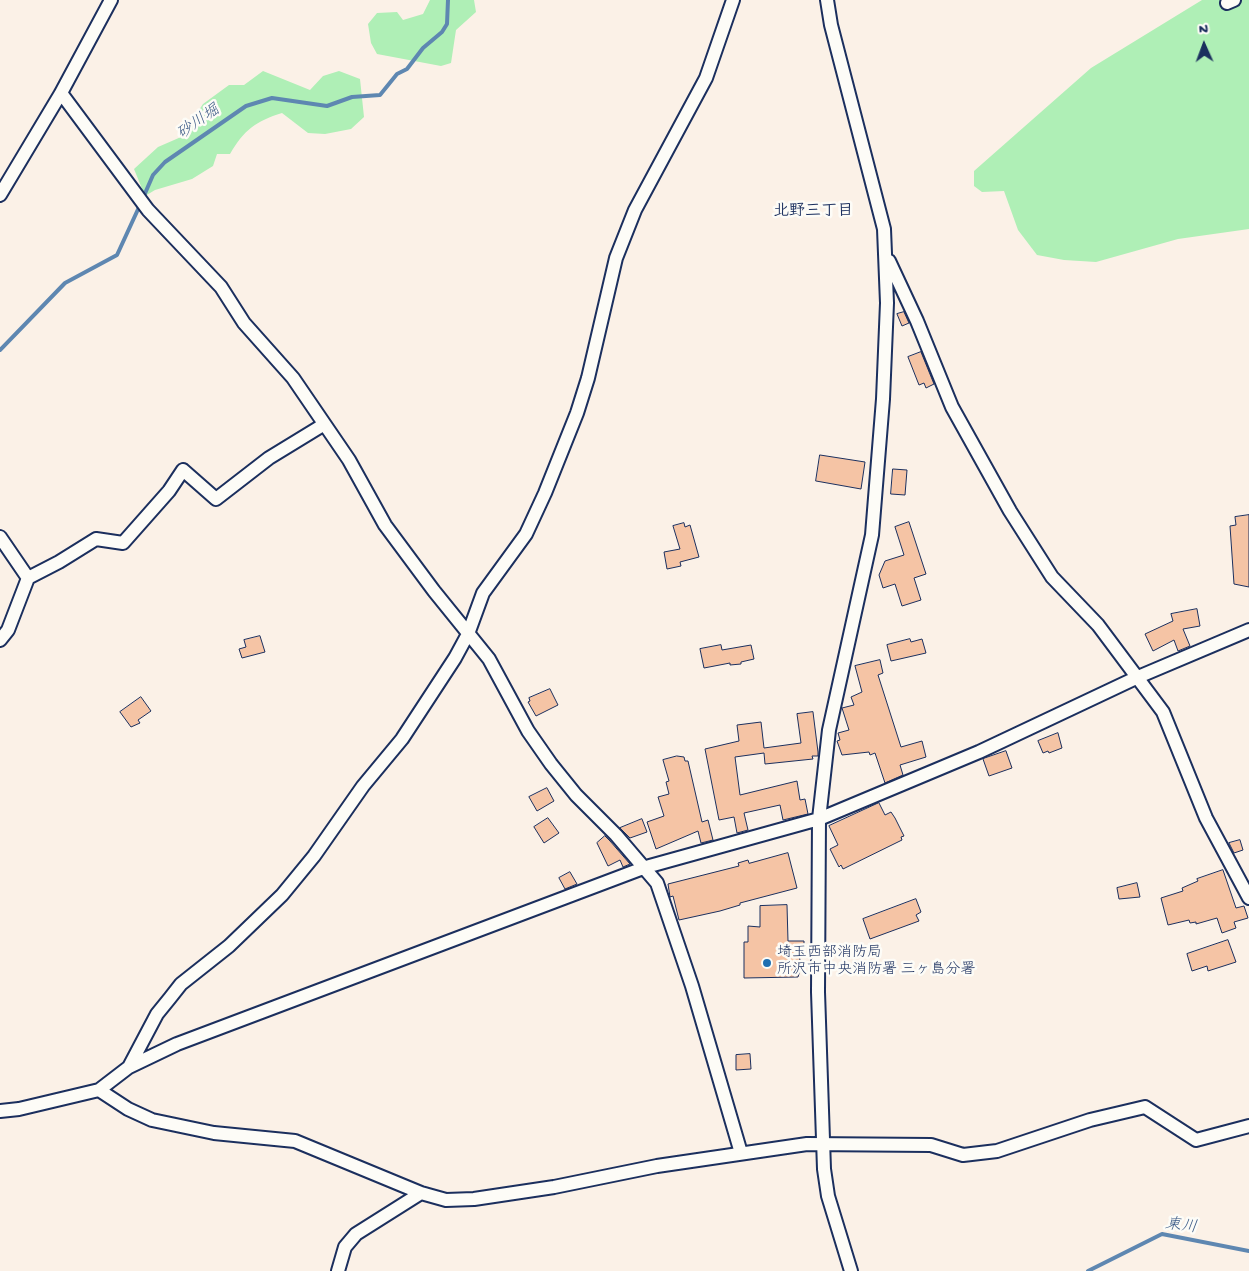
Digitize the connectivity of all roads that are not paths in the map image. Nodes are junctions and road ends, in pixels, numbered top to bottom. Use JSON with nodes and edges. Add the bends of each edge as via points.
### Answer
{"nodes":[{"id":1,"x":111,"y":0,"type":"edge"},
{"id":2,"x":734,"y":0,"type":"edge"},
{"id":3,"x":827,"y":0,"type":"edge"},
{"id":4,"x":61,"y":93,"type":"junction"},
{"id":5,"x":0,"y":194,"type":"edge"},
{"id":6,"x":887,"y":257,"type":"junction"},
{"id":7,"x":323,"y":425,"type":"junction"},
{"id":8,"x":0,"y":537,"type":"edge"},
{"id":9,"x":28,"y":578,"type":"junction"},
{"id":10,"x":1249,"y":630,"type":"edge"},
{"id":11,"x":468,"y":634,"type":"junction"},
{"id":12,"x":0,"y":640,"type":"edge"},
{"id":13,"x":1138,"y":677,"type":"junction"},
{"id":14,"x":819,"y":819,"type":"junction"},
{"id":15,"x":646,"y":867,"type":"junction"},
{"id":16,"x":1249,"y":898,"type":"edge"},
{"id":17,"x":129,"y":1067,"type":"junction"},
{"id":18,"x":99,"y":1090,"type":"junction"},
{"id":19,"x":0,"y":1113,"type":"edge"},
{"id":20,"x":1249,"y":1126,"type":"edge"},
{"id":21,"x":822,"y":1145,"type":"junction"},
{"id":22,"x":742,"y":1152,"type":"junction"},
{"id":23,"x":421,"y":1194,"type":"junction"},
{"id":24,"x":338,"y":1271,"type":"edge"},
{"id":25,"x":851,"y":1271,"type":"edge"}],
"edges":[{"from":1,"to":4,"type":"street"},
{"from":2,"to":11,"type":"street","via":[[706,78],[635,210],[616,258],[588,378],[545,493],[526,534],[484,593]]},
{"from":3,"to":6,"type":"street","via":[[882,221]]},
{"from":4,"to":5,"type":"street"},
{"from":4,"to":7,"type":"street","via":[[148,210],[221,287],[244,323],[293,378]]},
{"from":6,"to":13,"type":"street","via":[[952,407],[1010,511],[1052,577],[1098,625]]},
{"from":6,"to":14,"type":"street","via":[[883,399],[872,535],[829,730]]},
{"from":7,"to":9,"type":"street","via":[[269,458],[216,499],[183,470],[123,543],[96,539]]},
{"from":7,"to":11,"type":"street","via":[[348,460],[385,525]]},
{"from":8,"to":9,"type":"street"},
{"from":9,"to":12,"type":"street","via":[[8,630]]},
{"from":10,"to":13,"type":"street"},
{"from":11,"to":15,"type":"street","via":[[488,659],[528,731],[551,764],[576,795]]},
{"from":11,"to":17,"type":"street","via":[[402,738],[363,786],[314,856],[282,895],[229,946],[175,991],[157,1014]]},
{"from":13,"to":14,"type":"street","via":[[978,752]]},
{"from":13,"to":16,"type":"street","via":[[1163,712],[1206,818]]},
{"from":14,"to":15,"type":"street"},
{"from":14,"to":21,"type":"street","via":[[818,992]]},
{"from":15,"to":17,"type":"street","via":[[177,1044]]},
{"from":15,"to":22,"type":"street","via":[[656,883],[692,986]]},
{"from":17,"to":18,"type":"street"},
{"from":18,"to":19,"type":"street"},
{"from":18,"to":23,"type":"street","via":[[152,1120],[214,1134],[295,1141]]},
{"from":20,"to":21,"type":"street","via":[[1196,1140],[1145,1107],[1090,1120],[982,1154],[963,1156],[931,1145]]},
{"from":21,"to":22,"type":"street"},
{"from":21,"to":25,"type":"street","via":[[828,1196]]},
{"from":22,"to":23,"type":"street","via":[[474,1199],[446,1200]]},
{"from":23,"to":24,"type":"street","via":[[356,1234],[345,1247]]}]}
